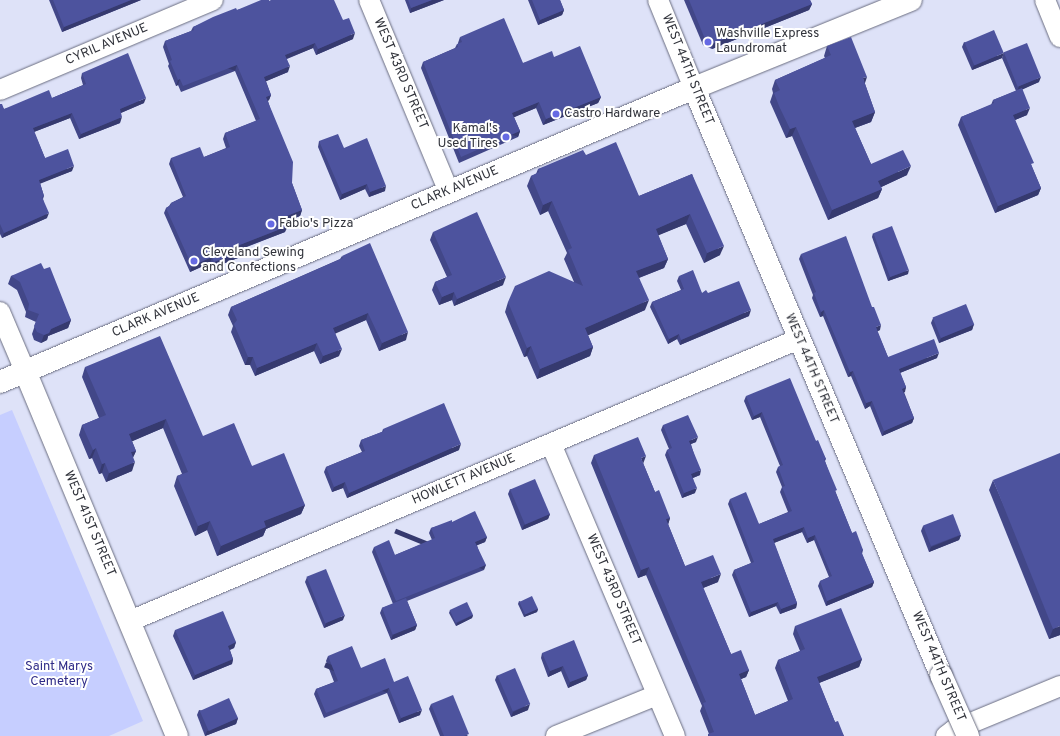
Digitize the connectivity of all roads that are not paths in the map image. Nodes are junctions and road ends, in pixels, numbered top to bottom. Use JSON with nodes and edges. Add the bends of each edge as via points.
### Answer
{"nodes":[{"id":1,"x":213,"y":0,"type":"edge"},
{"id":2,"x":369,"y":0,"type":"edge"},
{"id":3,"x":658,"y":0,"type":"edge"},
{"id":4,"x":911,"y":0,"type":"edge"},
{"id":5,"x":1045,"y":0,"type":"edge"},
{"id":6,"x":1060,"y":37,"type":"edge"},
{"id":7,"x":694,"y":88,"type":"junction"},
{"id":8,"x":0,"y":90,"type":"edge"},
{"id":9,"x":449,"y":192,"type":"junction"},
{"id":10,"x":0,"y":312,"type":"edge"},
{"id":11,"x":799,"y":339,"type":"junction"},
{"id":12,"x":24,"y":371,"type":"junction"},
{"id":13,"x":0,"y":382,"type":"edge"},
{"id":14,"x":551,"y":444,"type":"junction"},
{"id":15,"x":130,"y":621,"type":"junction"},
{"id":16,"x":1060,"y":686,"type":"edge"},
{"id":17,"x":657,"y":695,"type":"junction"},
{"id":18,"x":178,"y":736,"type":"edge"},
{"id":19,"x":556,"y":736,"type":"edge"},
{"id":20,"x":675,"y":736,"type":"edge"},
{"id":21,"x":946,"y":736,"type":"edge"},
{"id":22,"x":968,"y":736,"type":"edge"}],
"edges":[{"from":1,"to":8,"type":"street","name":"CYRIL AVENUE"},
{"from":2,"to":9,"type":"street","name":"WEST 43RD STREET"},
{"from":3,"to":7,"type":"street","name":"WEST 44TH STREET"},
{"from":4,"to":7,"type":"street","name":"CLARK AVENUE"},
{"from":5,"to":6,"type":"street"},
{"from":7,"to":9,"type":"street","name":"CLARK AVENUE"},
{"from":7,"to":11,"type":"street","name":"WEST 44TH STREET"},
{"from":9,"to":12,"type":"street","name":"CLARK AVENUE"},
{"from":10,"to":12,"type":"street","name":"WEST 41ST STREET"},
{"from":11,"to":14,"type":"street","name":"HOWLETT AVENUE"},
{"from":11,"to":22,"type":"street","name":"WEST 44TH STREET","bridge":true},
{"from":12,"to":13,"type":"street","name":"CLARK AVENUE"},
{"from":12,"to":15,"type":"street","name":"WEST 41ST STREET"},
{"from":14,"to":15,"type":"street","name":"HOWLETT AVENUE"},
{"from":14,"to":17,"type":"street","name":"WEST 43RD STREET"},
{"from":15,"to":18,"type":"street","name":"WEST 41ST STREET"},
{"from":16,"to":21,"type":"street","via":[[954,730]]},
{"from":17,"to":19,"type":"street"},
{"from":17,"to":20,"type":"street","name":"WEST 43RD STREET"}]}
